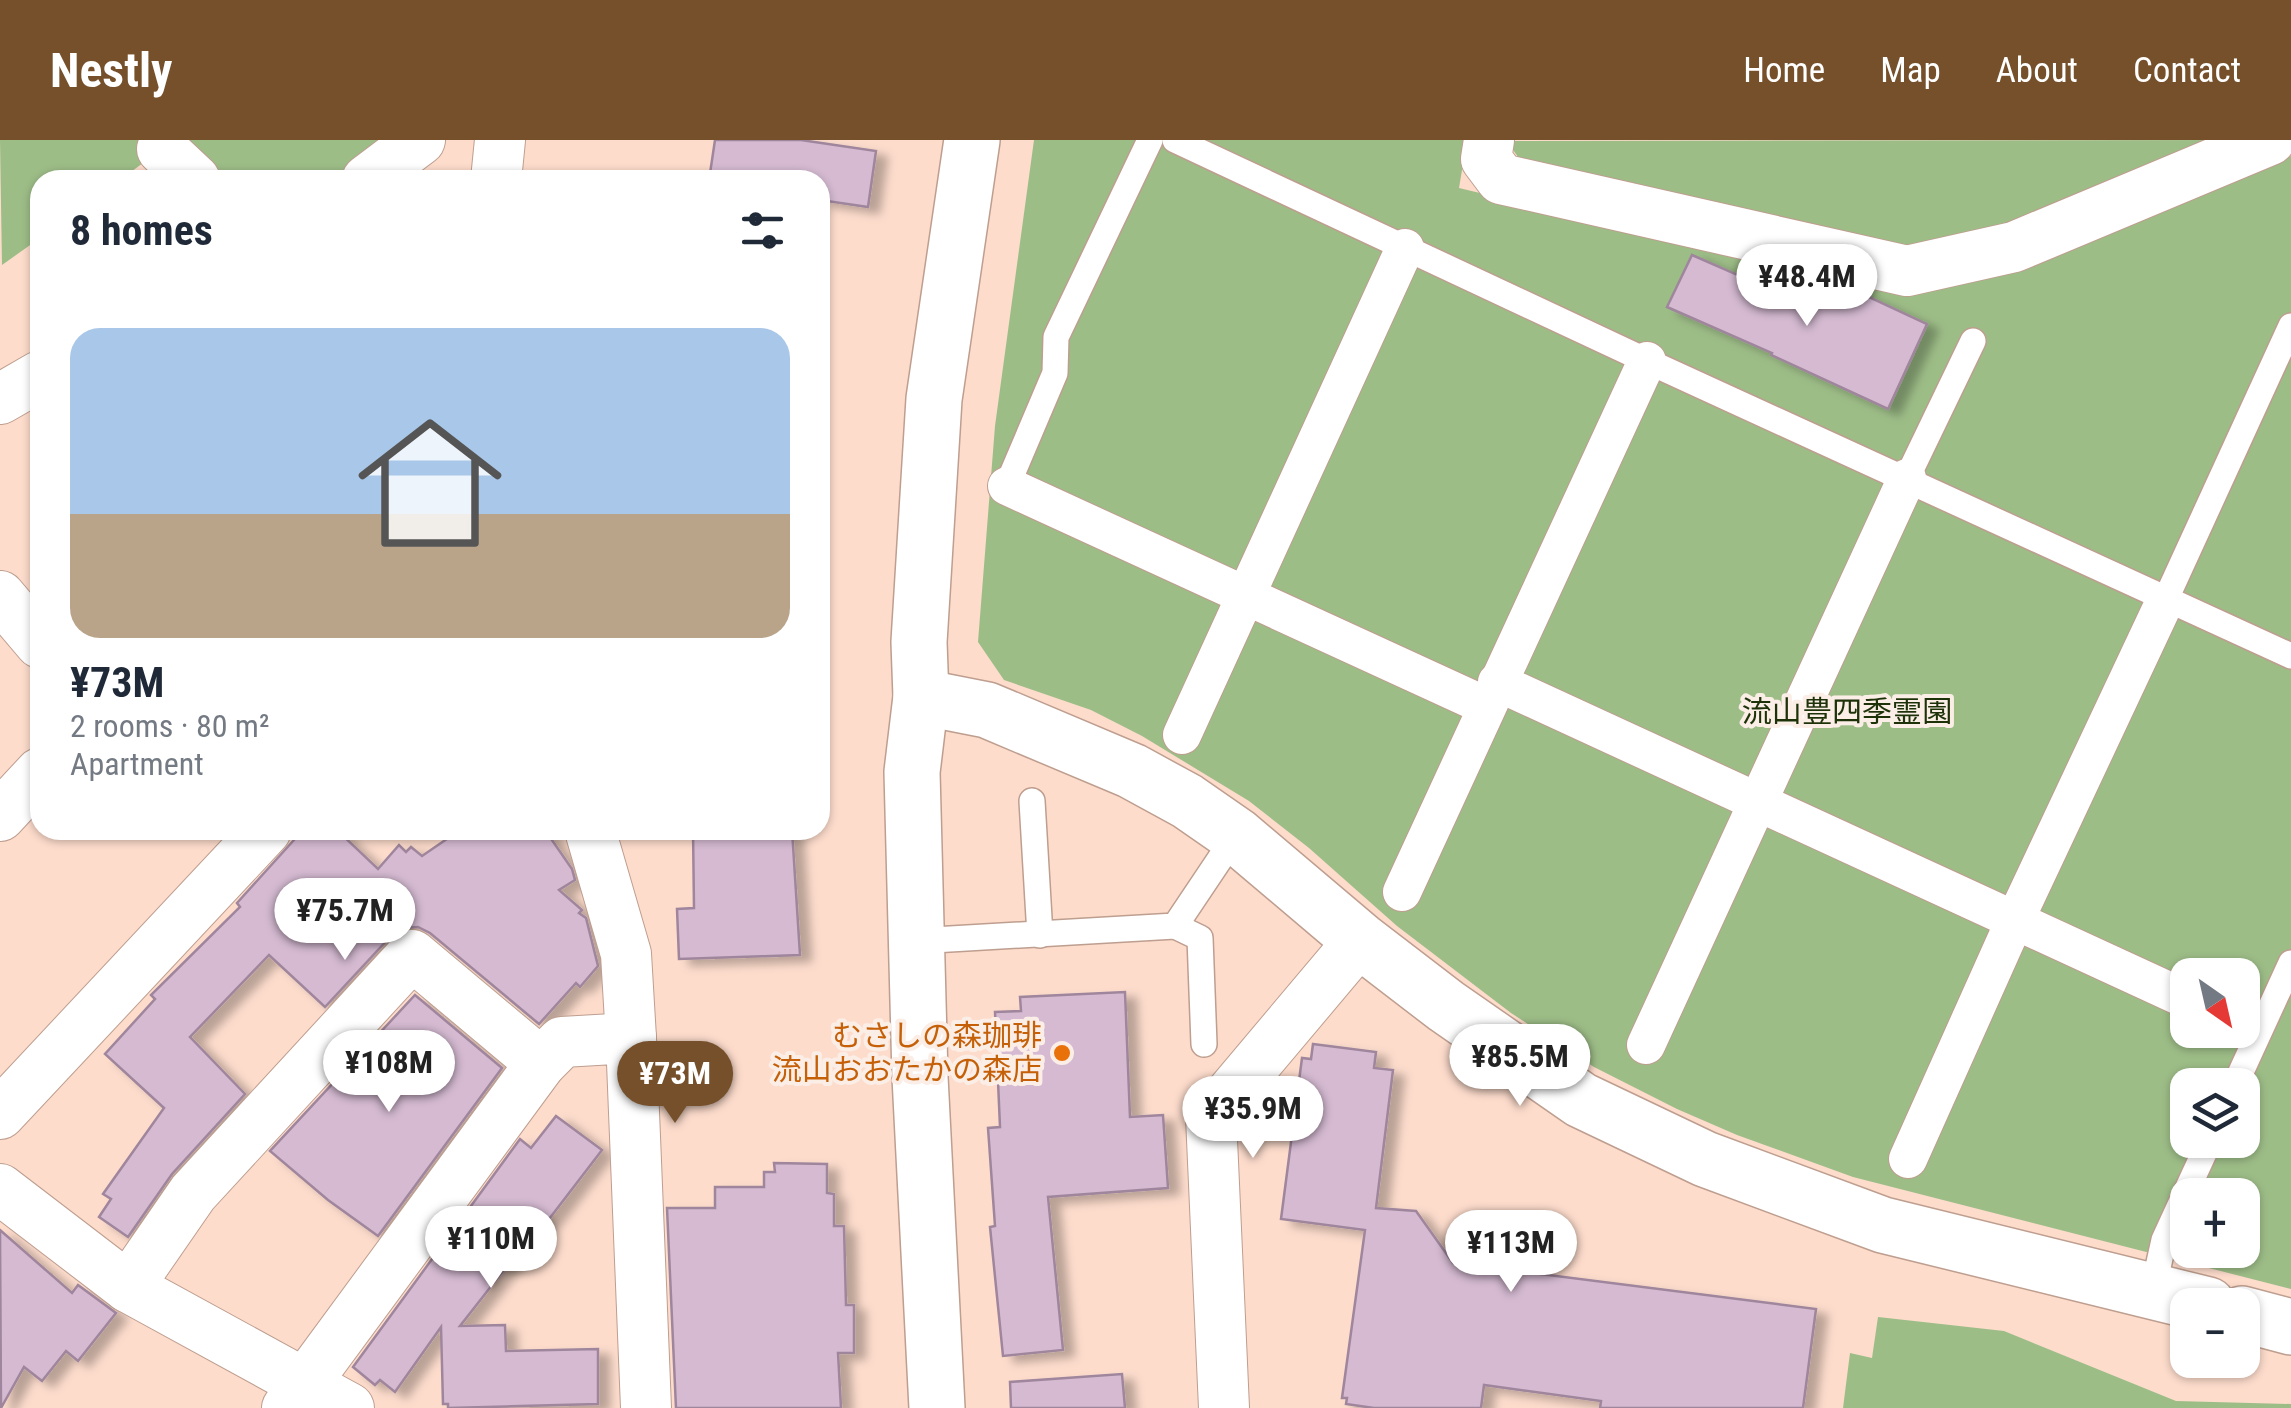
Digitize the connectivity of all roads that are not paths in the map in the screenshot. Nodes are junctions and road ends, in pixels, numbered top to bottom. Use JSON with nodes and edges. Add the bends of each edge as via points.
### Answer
{"nodes":[{"id":1,"x":420,"y":140,"type":"edge"},
{"id":2,"x":500,"y":140,"type":"edge"},
{"id":3,"x":972,"y":140,"type":"edge"},
{"id":4,"x":1150,"y":140,"type":"edge"},
{"id":5,"x":1175,"y":140,"type":"edge"},
{"id":6,"x":1489,"y":140,"type":"edge"},
{"id":7,"x":2270,"y":140,"type":"edge"},
{"id":8,"x":380,"y":170,"type":"edge"},
{"id":9,"x":497,"y":170,"type":"edge"},
{"id":10,"x":1406,"y":248,"type":"junction"},
{"id":11,"x":2291,"y":326,"type":"edge"},
{"id":12,"x":1973,"y":341,"type":"dead end"},
{"id":13,"x":1647,"y":361,"type":"junction"},
{"id":14,"x":30,"y":382,"type":"edge"},
{"id":15,"x":0,"y":399,"type":"edge"},
{"id":16,"x":1907,"y":478,"type":"junction"},
{"id":17,"x":1007,"y":486,"type":"joint"},
{"id":18,"x":1248,"y":595,"type":"junction"},
{"id":19,"x":0,"y":596,"type":"edge"},
{"id":20,"x":2165,"y":600,"type":"junction"},
{"id":21,"x":30,"y":631,"type":"edge"},
{"id":22,"x":2291,"y":656,"type":"edge"},
{"id":23,"x":1492,"y":694,"type":"junction"},
{"id":24,"x":921,"y":697,"type":"junction"},
{"id":25,"x":1182,"y":735,"type":"dead end"},
{"id":26,"x":30,"y":784,"type":"edge"},
{"id":27,"x":1032,"y":802,"type":"dead end"},
{"id":28,"x":1758,"y":802,"type":"junction"},
{"id":29,"x":0,"y":816,"type":"edge"},
{"id":30,"x":1236,"y":835,"type":"junction"},
{"id":31,"x":257,"y":840,"type":"edge"},
{"id":32,"x":593,"y":840,"type":"edge"},
{"id":33,"x":1402,"y":892,"type":"dead end"},
{"id":34,"x":2015,"y":920,"type":"junction"},
{"id":35,"x":1175,"y":926,"type":"junction"},
{"id":36,"x":1040,"y":935,"type":"junction"},
{"id":37,"x":1360,"y":940,"type":"junction"},
{"id":38,"x":916,"y":941,"type":"junction"},
{"id":39,"x":2291,"y":963,"type":"edge"},
{"id":40,"x":2170,"y":992,"type":"edge"},
{"id":41,"x":631,"y":1038,"type":"junction"},
{"id":42,"x":1204,"y":1044,"type":"dead end"},
{"id":43,"x":1646,"y":1045,"type":"dead end"},
{"id":44,"x":541,"y":1062,"type":"junction"},
{"id":45,"x":2243,"y":1068,"type":"edge"},
{"id":46,"x":0,"y":1114,"type":"edge"},
{"id":47,"x":2202,"y":1158,"type":"edge"},
{"id":48,"x":1908,"y":1159,"type":"dead end"},
{"id":49,"x":0,"y":1190,"type":"edge"},
{"id":50,"x":128,"y":1287,"type":"junction"},
{"id":51,"x":2153,"y":1290,"type":"junction"},
{"id":52,"x":2170,"y":1295,"type":"edge"},
{"id":53,"x":2260,"y":1319,"type":"edge"},
{"id":54,"x":2291,"y":1328,"type":"edge"},
{"id":55,"x":296,"y":1396,"type":"edge"},
{"id":56,"x":350,"y":1408,"type":"edge"},
{"id":57,"x":646,"y":1408,"type":"edge"},
{"id":58,"x":937,"y":1408,"type":"edge"},
{"id":59,"x":1224,"y":1408,"type":"edge"}],
"edges":[{"from":1,"to":8,"type":"street"},
{"from":2,"to":9,"type":"street"},
{"from":3,"to":24,"type":"street","via":[[934,399]]},
{"from":4,"to":17,"type":"lane","via":[[1056,338],[1056,373]]},
{"from":5,"to":10,"type":"lane"},
{"from":6,"to":7,"type":"street","via":[[1486,159],[1501,180],[1907,271],[2014,247]]},
{"from":10,"to":13,"type":"lane"},
{"from":10,"to":18,"type":"street"},
{"from":11,"to":20,"type":"lane"},
{"from":12,"to":16,"type":"lane"},
{"from":13,"to":16,"type":"lane"},
{"from":13,"to":23,"type":"street"},
{"from":14,"to":15,"type":"street"},
{"from":16,"to":20,"type":"lane"},
{"from":16,"to":28,"type":"street"},
{"from":17,"to":18,"type":"street"},
{"from":18,"to":23,"type":"street"},
{"from":18,"to":25,"type":"street"},
{"from":19,"to":21,"type":"street"},
{"from":20,"to":22,"type":"lane"},
{"from":20,"to":34,"type":"street"},
{"from":23,"to":28,"type":"street"},
{"from":23,"to":33,"type":"street"},
{"from":24,"to":30,"type":"street","via":[[987,710],[1132,771]]},
{"from":24,"to":38,"type":"street","via":[[912,772]]},
{"from":26,"to":29,"type":"street"},
{"from":27,"to":36,"type":"lane"},
{"from":28,"to":34,"type":"street"},
{"from":28,"to":43,"type":"street"},
{"from":30,"to":35,"type":"lane"},
{"from":30,"to":37,"type":"street"},
{"from":31,"to":46,"type":"street"},
{"from":32,"to":41,"type":"street","via":[[626,954]]},
{"from":34,"to":40,"type":"street"},
{"from":34,"to":48,"type":"street"},
{"from":35,"to":36,"type":"lane"},
{"from":35,"to":42,"type":"lane","via":[[1200,938]]},
{"from":36,"to":38,"type":"lane"},
{"from":37,"to":51,"type":"street","via":[[1581,1100],[1705,1159],[1883,1225]]},
{"from":37,"to":59,"type":"street","via":[[1211,1117]]},
{"from":38,"to":58,"type":"street"},
{"from":39,"to":45,"type":"lane"},
{"from":41,"to":44,"type":"street","via":[[562,1042]]},
{"from":41,"to":57,"type":"street"},
{"from":44,"to":50,"type":"street","via":[[412,954],[193,1193]]},
{"from":44,"to":55,"type":"street"},
{"from":47,"to":51,"type":"lane","via":[[2164,1240]]},
{"from":49,"to":50,"type":"street"},
{"from":50,"to":55,"type":"street"},
{"from":51,"to":52,"type":"street"},
{"from":53,"to":54,"type":"street"},
{"from":55,"to":56,"type":"street"}]}
